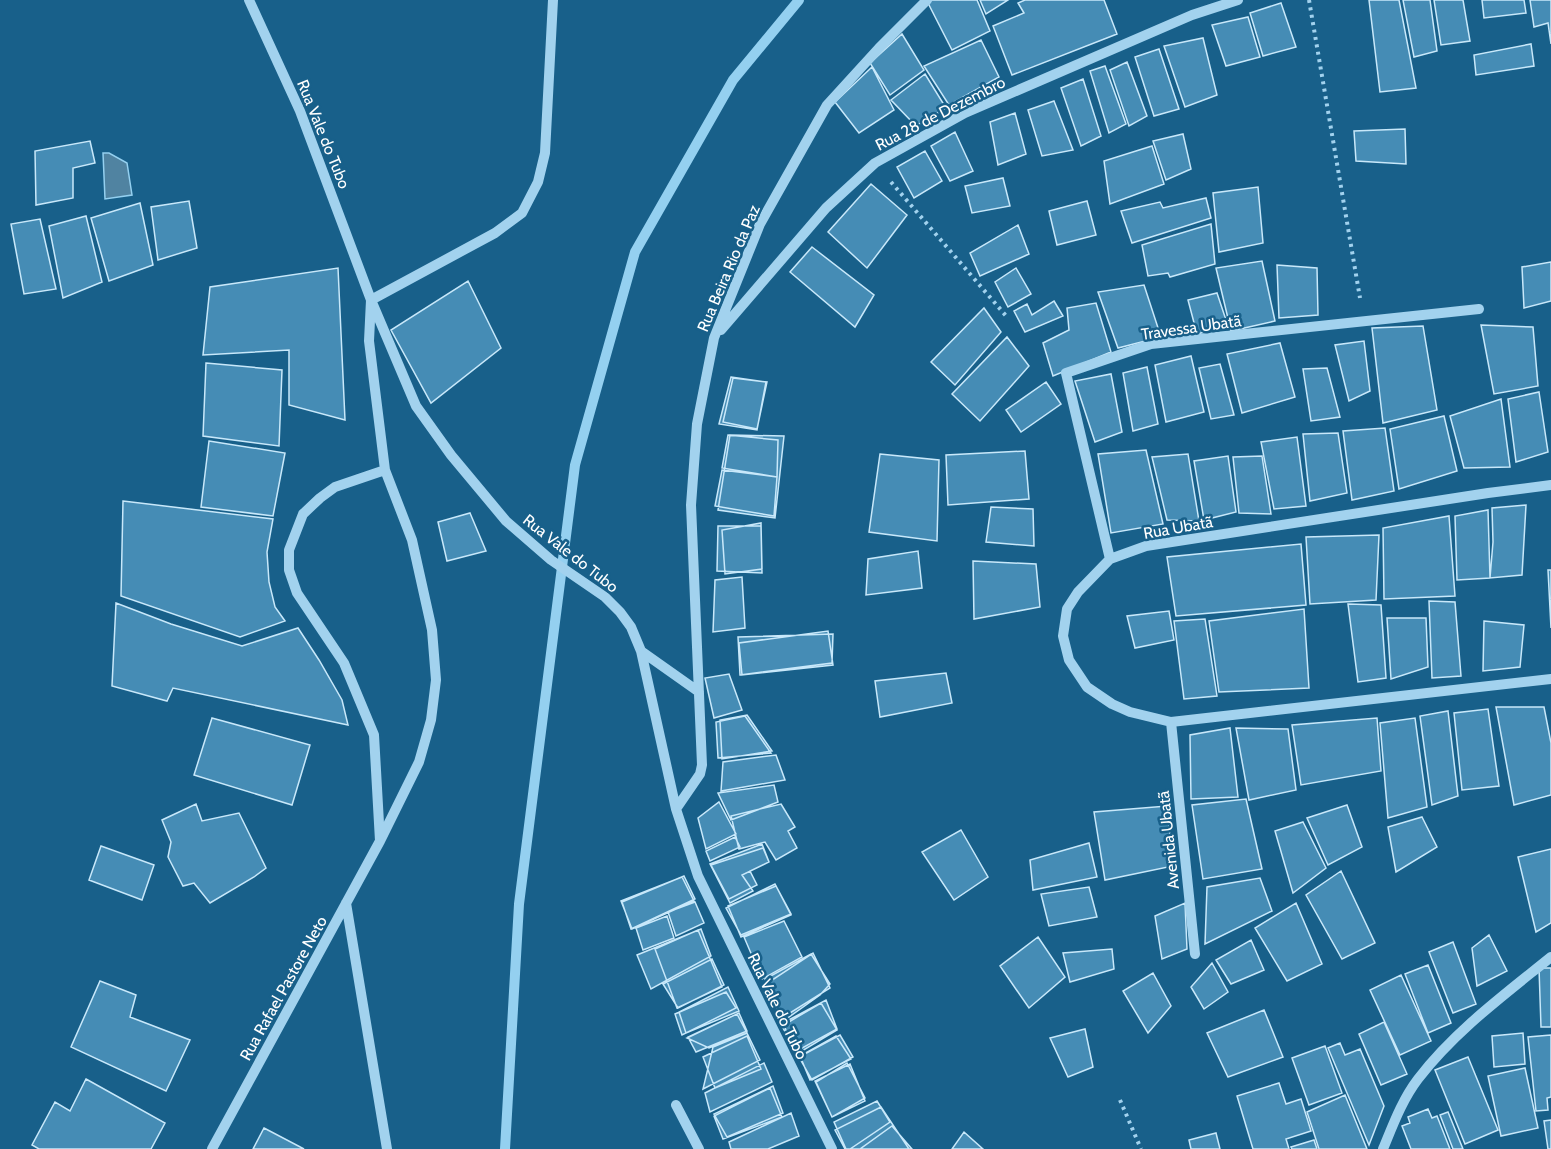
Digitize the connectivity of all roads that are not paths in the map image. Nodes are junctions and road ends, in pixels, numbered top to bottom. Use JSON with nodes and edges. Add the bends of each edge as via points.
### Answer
{"nodes":[{"id":1,"x":249,"y":0,"type":"edge"},
{"id":2,"x":553,"y":0,"type":"edge"},
{"id":3,"x":927,"y":0,"type":"edge"},
{"id":4,"x":1238,"y":0,"type":"edge"},
{"id":5,"x":371,"y":300,"type":"junction"},
{"id":6,"x":1479,"y":309,"type":"dead end"},
{"id":7,"x":714,"y":338,"type":"junction"},
{"id":8,"x":385,"y":470,"type":"junction"},
{"id":9,"x":1551,"y":485,"type":"edge"},
{"id":10,"x":1110,"y":560,"type":"junction"},
{"id":11,"x":641,"y":651,"type":"junction"},
{"id":12,"x":1551,"y":679,"type":"edge"},
{"id":13,"x":699,"y":692,"type":"junction"},
{"id":14,"x":1171,"y":723,"type":"junction"},
{"id":15,"x":676,"y":809,"type":"junction"},
{"id":16,"x":380,"y":841,"type":"junction"},
{"id":17,"x":346,"y":903,"type":"junction"},
{"id":18,"x":1195,"y":954,"type":"dead end"},
{"id":19,"x":1551,"y":957,"type":"edge"},
{"id":20,"x":676,"y":1105,"type":"dead end"},
{"id":21,"x":212,"y":1149,"type":"edge"},
{"id":22,"x":387,"y":1149,"type":"edge"},
{"id":23,"x":699,"y":1149,"type":"edge"},
{"id":24,"x":832,"y":1149,"type":"edge"},
{"id":25,"x":1383,"y":1149,"type":"edge"}],
"edges":[{"from":1,"to":5,"type":"street","name":"Rua Vale do Tubo","via":[[300,111]]},
{"from":2,"to":5,"type":"street","via":[[545,153],[538,182],[522,213],[477,244]]},
{"from":3,"to":7,"type":"street","name":"Rua Beira Rio da Paz","via":[[827,105],[760,224]]},
{"from":4,"to":7,"type":"street","name":"Rua 28 de Dezembro","via":[[1192,15],[965,113],[874,163],[826,208]]},
{"from":5,"to":8,"type":"street","name":"Rua Rafael Pastore Neto","via":[[369,341]]},
{"from":5,"to":11,"type":"street","name":"Rua Vale do Tubo","via":[[416,406],[451,455],[506,521],[620,612]]},
{"from":6,"to":10,"type":"street","name":"Travessa Ubatã","via":[[1151,344],[1066,373]]},
{"from":7,"to":13,"type":"street","name":"Rua Beira Rio da Paz","via":[[697,424],[692,505]]},
{"from":8,"to":16,"type":"street","name":"Rua Rafael Pastore Neto","via":[[412,540],[432,630],[436,680],[432,720],[419,762]]},
{"from":8,"to":16,"type":"street","via":[[336,487],[320,498],[303,514],[289,550],[289,570],[297,593],[344,663],[374,735]]},
{"from":9,"to":10,"type":"street","name":"Rua Ubatã","via":[[1146,546]]},
{"from":10,"to":14,"type":"street","name":"Rua Ubatã","via":[[1067,609],[1064,636],[1069,660],[1087,687],[1112,704]]},
{"from":11,"to":13,"type":"street"},
{"from":11,"to":15,"type":"street","name":"Rua Vale do Tubo"},
{"from":12,"to":14,"type":"street","name":"Rua Ubatã"},
{"from":13,"to":15,"type":"street","name":"Rua Beira Rio da Paz","via":[[702,765]]},
{"from":14,"to":18,"type":"street","name":"Avenida Ubatã"},
{"from":15,"to":24,"type":"street","name":"Rua Vale do Tubo","via":[[698,876]]},
{"from":16,"to":17,"type":"street","name":"Rua Rafael Pastore Neto"},
{"from":17,"to":21,"type":"street","name":"Rua Rafael Pastore Neto"},
{"from":17,"to":22,"type":"street"},
{"from":19,"to":25,"type":"street","via":[[1471,1021],[1418,1079]]},
{"from":20,"to":23,"type":"street"}]}
